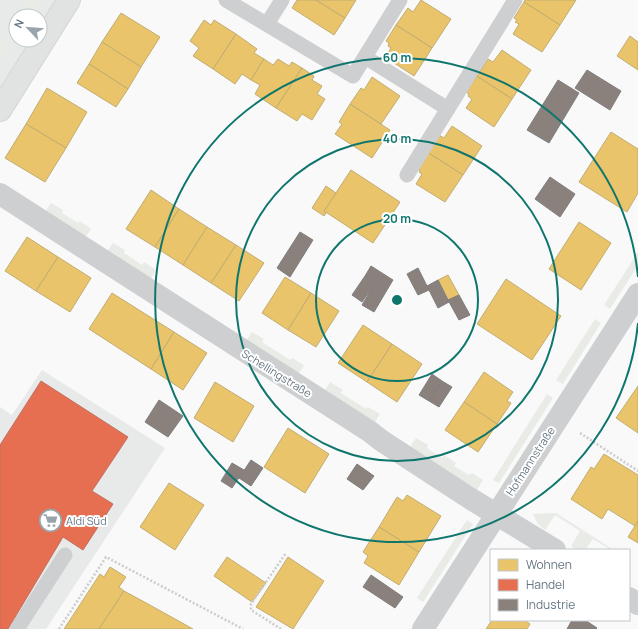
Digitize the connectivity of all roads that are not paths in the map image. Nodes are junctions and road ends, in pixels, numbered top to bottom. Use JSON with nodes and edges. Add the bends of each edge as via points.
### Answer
{"nodes":[{"id":1,"x":69,"y":0,"type":"edge"},
{"id":2,"x":226,"y":0,"type":"edge"},
{"id":3,"x":282,"y":0,"type":"edge"},
{"id":4,"x":400,"y":0,"type":"edge"},
{"id":5,"x":515,"y":0,"type":"edge"},
{"id":6,"x":267,"y":24,"type":"junction"},
{"id":7,"x":365,"y":57,"type":"junction"},
{"id":8,"x":448,"y":109,"type":"junction"},
{"id":9,"x":0,"y":110,"type":"edge"},
{"id":10,"x":407,"y":175,"type":"dead end"},
{"id":11,"x":0,"y":194,"type":"edge"},
{"id":12,"x":638,"y":294,"type":"edge"},
{"id":13,"x":496,"y":514,"type":"junction"},
{"id":14,"x":554,"y":549,"type":"edge"},
{"id":15,"x":64,"y":555,"type":"dead end"},
{"id":16,"x":17,"y":629,"type":"edge"},
{"id":17,"x":423,"y":629,"type":"edge"}],
"edges":[{"from":1,"to":9,"type":"main road"},
{"from":2,"to":6,"type":"lane"},
{"from":3,"to":6,"type":"lane"},
{"from":4,"to":7,"type":"lane"},
{"from":5,"to":8,"type":"lane"},
{"from":6,"to":7,"type":"lane","via":[[353,76]]},
{"from":7,"to":8,"type":"lane"},
{"from":8,"to":10,"type":"lane"},
{"from":11,"to":13,"type":"street","name":"Schellingstraße"},
{"from":12,"to":13,"type":"street","name":"Hofmannstraße"},
{"from":13,"to":14,"type":"street","name":"Schellingstraße"},
{"from":13,"to":17,"type":"street","name":"Hofmannstraße"},
{"from":15,"to":16,"type":"lane"}]}
